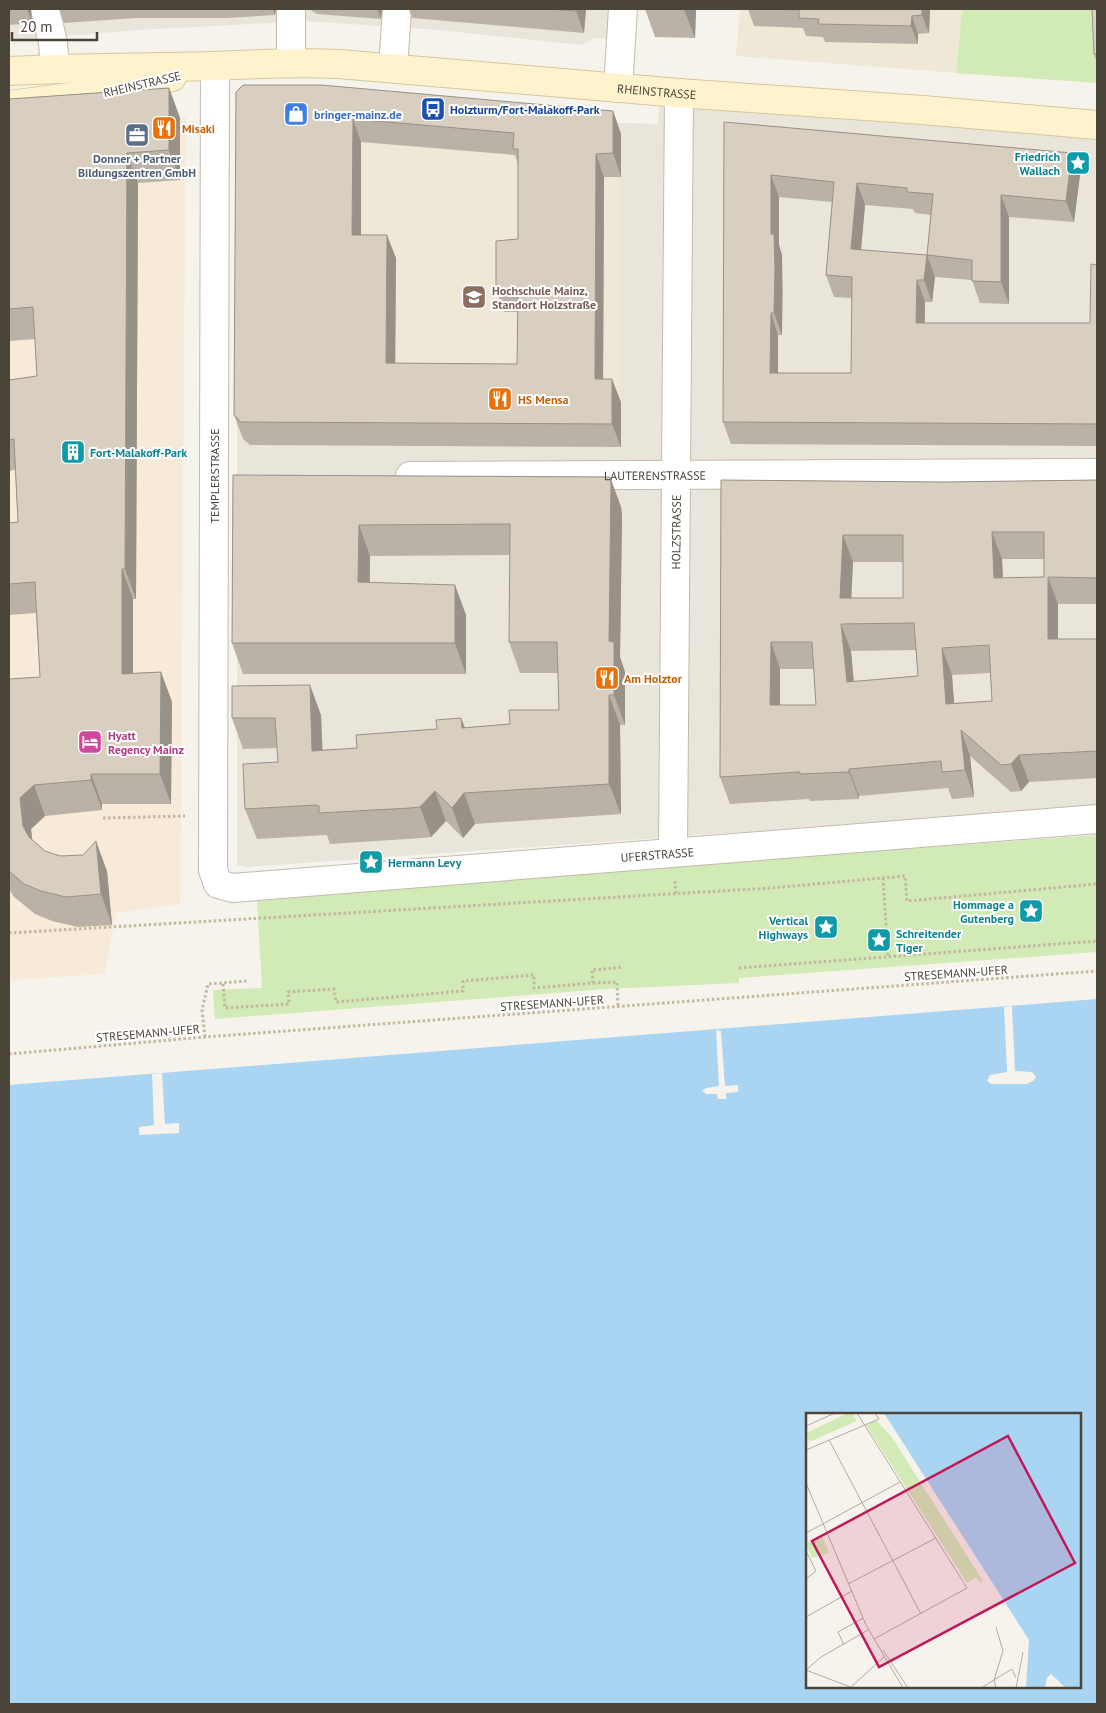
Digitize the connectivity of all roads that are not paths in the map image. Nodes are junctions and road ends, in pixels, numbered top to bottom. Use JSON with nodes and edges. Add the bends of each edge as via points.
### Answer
{"nodes":[{"id":1,"x":45,"y":9,"type":"edge"},
{"id":2,"x":291,"y":9,"type":"edge"},
{"id":3,"x":397,"y":9,"type":"edge"},
{"id":4,"x":623,"y":9,"type":"edge"},
{"id":5,"x":292,"y":62,"type":"junction"},
{"id":6,"x":215,"y":66,"type":"junction"},
{"id":7,"x":55,"y":68,"type":"junction"},
{"id":8,"x":393,"y":68,"type":"junction"},
{"id":9,"x":9,"y":71,"type":"edge"},
{"id":10,"x":618,"y":88,"type":"junction"},
{"id":11,"x":679,"y":93,"type":"junction"},
{"id":12,"x":9,"y":105,"type":"edge"},
{"id":13,"x":1097,"y":125,"type":"edge"},
{"id":14,"x":1097,"y":473,"type":"edge"},
{"id":15,"x":678,"y":475,"type":"junction"},
{"id":16,"x":214,"y":476,"type":"junction"},
{"id":17,"x":243,"y":476,"type":"edge"},
{"id":18,"x":381,"y":476,"type":"edge"},
{"id":19,"x":1097,"y":818,"type":"edge"},
{"id":20,"x":673,"y":851,"type":"junction"},
{"id":21,"x":218,"y":884,"type":"joint"}],
"edges":[{"from":1,"to":7,"type":"street"},
{"from":2,"to":5,"type":"street"},
{"from":3,"to":8,"type":"street"},
{"from":4,"to":10,"type":"street"},
{"from":5,"to":6,"type":"main road","name":"RHEINSTRASSE"},
{"from":5,"to":8,"type":"main road","name":"RHEINSTRASSE"},
{"from":6,"to":7,"type":"main road","name":"RHEINSTRASSE"},
{"from":6,"to":12,"type":"main road","name":"RHEINSTRASSE","via":[[101,93]]},
{"from":6,"to":16,"type":"street","name":"TEMPLERSTRASSE"},
{"from":7,"to":9,"type":"main road","name":"RHEINSTRASSE"},
{"from":8,"to":10,"type":"main road","name":"RHEINSTRASSE"},
{"from":10,"to":11,"type":"main road","name":"RHEINSTRASSE"},
{"from":11,"to":13,"type":"main road","name":"RHEINSTRASSE"},
{"from":11,"to":15,"type":"street","name":"HOLZSTRASSE"},
{"from":14,"to":15,"type":"street","name":"LAUTERENSTRASSE"},
{"from":15,"to":18,"type":"street","name":"LAUTERENSTRASSE"},
{"from":15,"to":20,"type":"street","name":"HOLZSTRASSE"},
{"from":16,"to":17,"type":"street"},
{"from":16,"to":21,"type":"street","name":"TEMPLERSTRASSE","via":[[213,870]]},
{"from":19,"to":20,"type":"street","name":"UFERSTRASSE"},
{"from":20,"to":21,"type":"street","name":"UFERSTRASSE","via":[[233,888]]}]}
